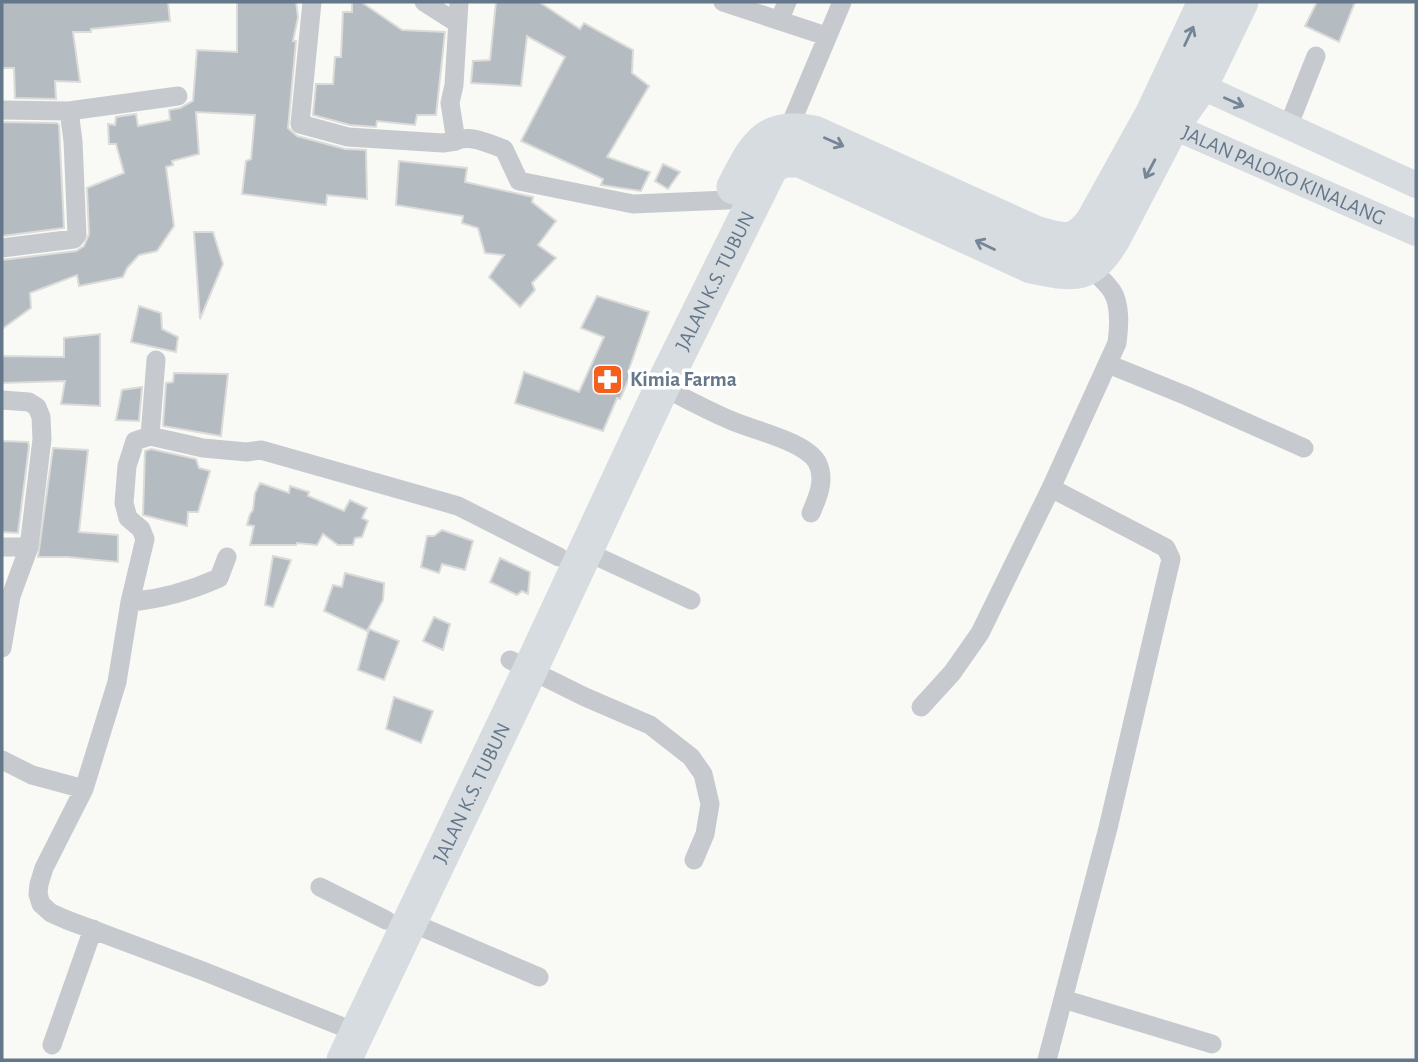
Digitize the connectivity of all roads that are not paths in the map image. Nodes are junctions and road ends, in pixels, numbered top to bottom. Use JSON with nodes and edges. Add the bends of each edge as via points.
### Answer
{"nodes":[{"id":1,"x":312,"y":2,"type":"edge"},
{"id":2,"x":424,"y":2,"type":"edge"},
{"id":3,"x":459,"y":2,"type":"edge"},
{"id":4,"x":723,"y":2,"type":"edge"},
{"id":5,"x":842,"y":2,"type":"edge"},
{"id":6,"x":1205,"y":2,"type":"edge"},
{"id":7,"x":1241,"y":2,"type":"edge"},
{"id":8,"x":784,"y":10,"type":"edge"},
{"id":9,"x":457,"y":23,"type":"junction"},
{"id":10,"x":826,"y":36,"type":"junction"},
{"id":11,"x":1315,"y":56,"type":"dead end"},
{"id":12,"x":1186,"y":80,"type":"junction"},
{"id":13,"x":178,"y":96,"type":"dead end"},
{"id":14,"x":2,"y":110,"type":"edge"},
{"id":15,"x":69,"y":111,"type":"junction"},
{"id":16,"x":1163,"y":120,"type":"junction"},
{"id":17,"x":1288,"y":127,"type":"junction"},
{"id":18,"x":456,"y":141,"type":"junction"},
{"id":19,"x":786,"y":144,"type":"junction"},
{"id":20,"x":1416,"y":185,"type":"edge"},
{"id":21,"x":728,"y":200,"type":"junction"},
{"id":22,"x":1416,"y":233,"type":"edge"},
{"id":23,"x":2,"y":248,"type":"edge"},
{"id":24,"x":1082,"y":254,"type":"junction"},
{"id":25,"x":156,"y":360,"type":"dead end"},
{"id":26,"x":1108,"y":364,"type":"junction"},
{"id":27,"x":662,"y":387,"type":"junction"},
{"id":28,"x":2,"y":400,"type":"edge"},
{"id":29,"x":150,"y":436,"type":"junction"},
{"id":30,"x":1304,"y":448,"type":"dead end"},
{"id":31,"x":1051,"y":488,"type":"junction"},
{"id":32,"x":811,"y":513,"type":"dead end"},
{"id":33,"x":2,"y":547,"type":"edge"},
{"id":34,"x":29,"y":547,"type":"junction"},
{"id":35,"x":572,"y":554,"type":"junction"},
{"id":36,"x":227,"y":557,"type":"dead end"},
{"id":37,"x":691,"y":600,"type":"dead end"},
{"id":38,"x":130,"y":602,"type":"junction"},
{"id":39,"x":2,"y":649,"type":"edge"},
{"id":40,"x":520,"y":665,"type":"junction"},
{"id":41,"x":921,"y":707,"type":"dead end"},
{"id":42,"x":2,"y":760,"type":"edge"},
{"id":43,"x":84,"y":789,"type":"junction"},
{"id":44,"x":694,"y":860,"type":"dead end"},
{"id":45,"x":320,"y":887,"type":"dead end"},
{"id":46,"x":398,"y":921,"type":"junction"},
{"id":47,"x":93,"y":929,"type":"junction"},
{"id":48,"x":539,"y":977,"type":"dead end"},
{"id":49,"x":1063,"y":999,"type":"junction"},
{"id":50,"x":347,"y":1039,"type":"edge"},
{"id":51,"x":1212,"y":1044,"type":"dead end"},
{"id":52,"x":52,"y":1045,"type":"dead end"},
{"id":53,"x":320,"y":1060,"type":"edge"},
{"id":54,"x":1047,"y":1060,"type":"edge"}],
"edges":[{"from":1,"to":18,"type":"street","via":[[300,124],[348,137]]},
{"from":2,"to":9,"type":"street"},
{"from":3,"to":9,"type":"street"},
{"from":4,"to":8,"type":"street"},
{"from":5,"to":10,"type":"street"},
{"from":12,"to":6,"type":"highway","one_way":true},
{"from":7,"to":12,"type":"highway"},
{"from":8,"to":10,"type":"street"},
{"from":9,"to":18,"type":"street","via":[[450,103]]},
{"from":10,"to":19,"type":"street"},
{"from":11,"to":17,"type":"street"},
{"from":12,"to":16,"type":"highway"},
{"from":12,"to":17,"type":"street","one_way":true},
{"from":13,"to":15,"type":"street"},
{"from":14,"to":15,"type":"street"},
{"from":15,"to":23,"type":"street","via":[[77,235]]},
{"from":16,"to":22,"type":"street","name":"JALAN PALOKO KINALANG"},
{"from":16,"to":24,"type":"highway","via":[[1103,256]]},
{"from":17,"to":20,"type":"street"},
{"from":18,"to":21,"type":"street","via":[[473,139],[504,149],[519,181],[547,188],[633,204]]},
{"from":19,"to":21,"type":"highway","name":"JALAN K.S. TUBUN","via":[[765,139],[757,146]]},
{"from":19,"to":24,"type":"highway","via":[[800,160],[1031,266],[1061,272]]},
{"from":19,"to":27,"type":"highway","name":"JALAN K.S. TUBUN","via":[[760,186]]},
{"from":21,"to":35,"type":"highway","name":"JALAN K.S. TUBUN"},
{"from":24,"to":26,"type":"street","via":[[1115,299],[1118,331]]},
{"from":25,"to":29,"type":"street"},
{"from":26,"to":30,"type":"street"},
{"from":26,"to":31,"type":"street"},
{"from":27,"to":32,"type":"street","via":[[812,455],[822,485]]},
{"from":27,"to":35,"type":"highway","name":"JALAN K.S. TUBUN"},
{"from":28,"to":34,"type":"street","via":[[29,402],[41,417]]},
{"from":29,"to":35,"type":"street","via":[[203,448],[261,450],[439,500]]},
{"from":29,"to":38,"type":"street","via":[[135,441],[125,481],[128,518],[141,528],[145,539]]},
{"from":31,"to":41,"type":"street","via":[[981,634]]},
{"from":31,"to":49,"type":"street","via":[[1166,548],[1171,559]]},
{"from":33,"to":34,"type":"street"},
{"from":34,"to":39,"type":"street","via":[[11,596]]},
{"from":35,"to":37,"type":"street"},
{"from":35,"to":40,"type":"highway","name":"JALAN K.S. TUBUN"},
{"from":36,"to":38,"type":"street","via":[[219,578],[160,600]]},
{"from":38,"to":43,"type":"street","via":[[117,682]]},
{"from":40,"to":44,"type":"street","via":[[643,721],[691,757],[703,774],[710,804]]},
{"from":40,"to":46,"type":"highway","name":"JALAN K.S. TUBUN"},
{"from":42,"to":43,"type":"street","via":[[32,775]]},
{"from":43,"to":47,"type":"street","via":[[44,868],[38,894],[51,913]]},
{"from":45,"to":46,"type":"street"},
{"from":46,"to":48,"type":"street"},
{"from":46,"to":50,"type":"highway","name":"JALAN K.S. TUBUN"},
{"from":47,"to":50,"type":"street"},
{"from":47,"to":52,"type":"street"},
{"from":49,"to":51,"type":"street"},
{"from":49,"to":54,"type":"street"},
{"from":50,"to":53,"type":"highway","name":"JALAN K.S. TUBUN"}]}
